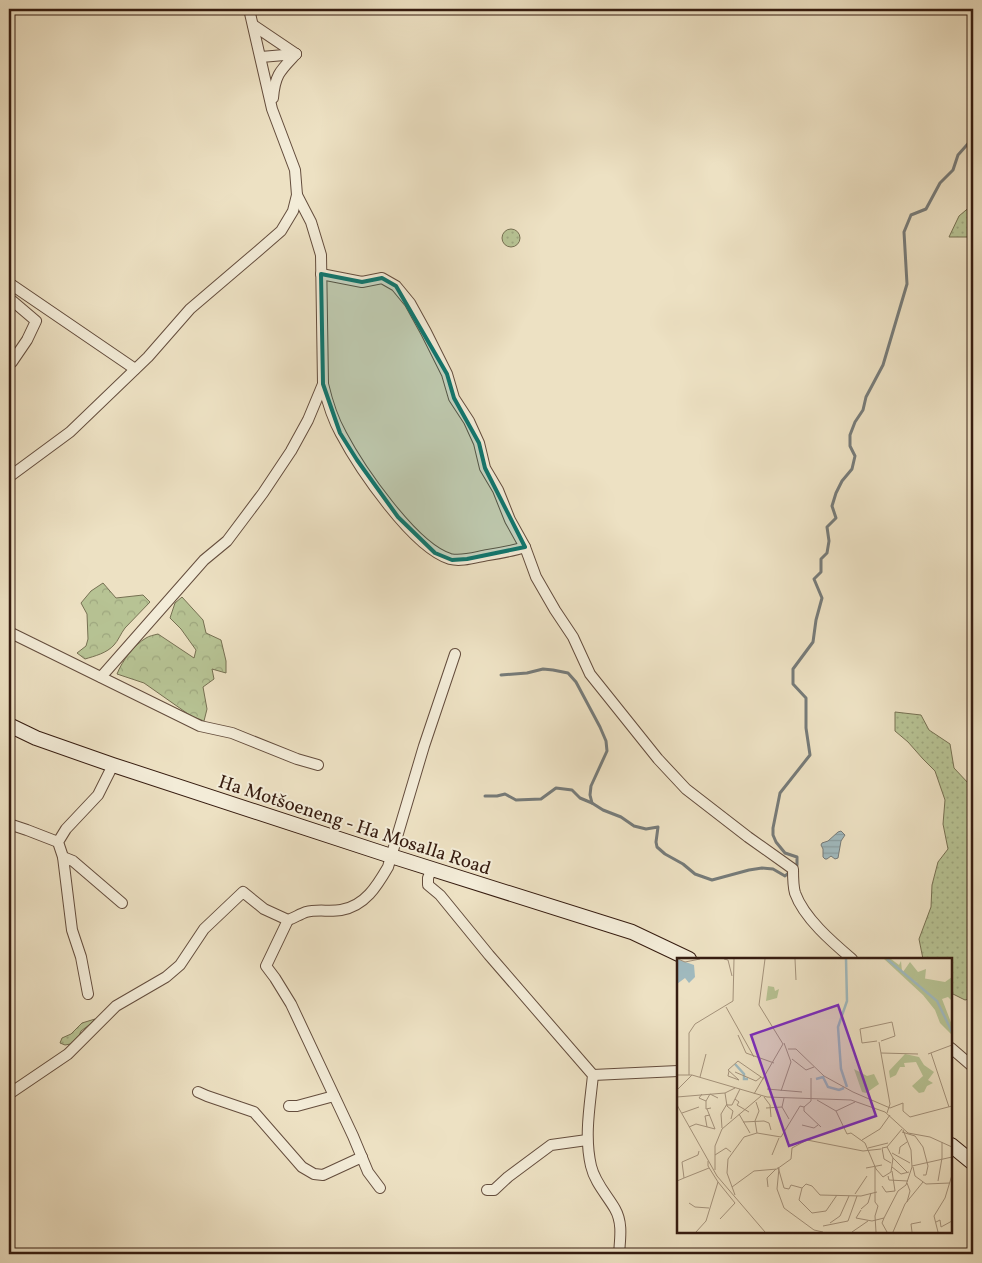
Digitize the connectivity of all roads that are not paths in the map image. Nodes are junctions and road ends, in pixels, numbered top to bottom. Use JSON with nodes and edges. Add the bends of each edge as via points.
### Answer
{"nodes":[{"id":1,"x":249,"y":9,"type":"edge"},
{"id":2,"x":253,"y":25,"type":"junction"},
{"id":3,"x":296,"y":54,"type":"junction"},
{"id":4,"x":261,"y":57,"type":"junction"},
{"id":5,"x":272,"y":109,"type":"junction"},
{"id":6,"x":297,"y":195,"type":"junction"},
{"id":7,"x":321,"y":274,"type":"junction"},
{"id":8,"x":9,"y":283,"type":"edge"},
{"id":9,"x":9,"y":298,"type":"edge"},
{"id":10,"x":9,"y":365,"type":"edge"},
{"id":11,"x":135,"y":369,"type":"junction"},
{"id":12,"x":323,"y":384,"type":"junction"},
{"id":13,"x":9,"y":477,"type":"edge"},
{"id":14,"x":525,"y":548,"type":"junction"},
{"id":15,"x":9,"y":632,"type":"edge"},
{"id":16,"x":455,"y":654,"type":"dead end"},
{"id":17,"x":101,"y":677,"type":"junction"},
{"id":18,"x":9,"y":725,"type":"edge"},
{"id":19,"x":113,"y":765,"type":"junction"},
{"id":20,"x":318,"y":765,"type":"dead end"},
{"id":21,"x":9,"y":824,"type":"edge"},
{"id":22,"x":58,"y":842,"type":"junction"},
{"id":23,"x":391,"y":856,"type":"junction"},
{"id":24,"x":63,"y":857,"type":"junction"},
{"id":25,"x":432,"y":868,"type":"junction"},
{"id":26,"x":122,"y":903,"type":"dead end"},
{"id":27,"x":288,"y":920,"type":"junction"},
{"id":28,"x":687,"y":958,"type":"edge"},
{"id":29,"x":851,"y":958,"type":"edge"},
{"id":30,"x":88,"y":994,"type":"dead end"},
{"id":31,"x":952,"y":1049,"type":"edge"},
{"id":32,"x":973,"y":1067,"type":"edge"},
{"id":33,"x":677,"y":1072,"type":"edge"},
{"id":34,"x":593,"y":1075,"type":"junction"},
{"id":35,"x":198,"y":1092,"type":"dead end"},
{"id":36,"x":9,"y":1094,"type":"edge"},
{"id":37,"x":334,"y":1096,"type":"junction"},
{"id":38,"x":289,"y":1106,"type":"dead end"},
{"id":39,"x":587,"y":1140,"type":"junction"},
{"id":40,"x":952,"y":1146,"type":"edge"},
{"id":41,"x":362,"y":1157,"type":"junction"},
{"id":42,"x":973,"y":1163,"type":"edge"},
{"id":43,"x":380,"y":1188,"type":"dead end"},
{"id":44,"x":487,"y":1190,"type":"dead end"},
{"id":45,"x":619,"y":1254,"type":"edge"}],
"edges":[{"from":1,"to":2,"type":"street"},
{"from":2,"to":3,"type":"street"},
{"from":2,"to":4,"type":"street"},
{"from":3,"to":4,"type":"street"},
{"from":3,"to":5,"type":"street","via":[[274,83]]},
{"from":4,"to":5,"type":"street"},
{"from":5,"to":6,"type":"street","via":[[295,170]]},
{"from":6,"to":7,"type":"street","via":[[311,222],[321,255]]},
{"from":6,"to":11,"type":"street","via":[[293,211],[280,230],[190,309]]},
{"from":7,"to":12,"type":"street"},
{"from":7,"to":14,"type":"street","via":[[362,282],[382,278],[396,286],[410,303],[447,374],[454,398],[479,443],[485,468]]},
{"from":8,"to":11,"type":"street"},
{"from":9,"to":10,"type":"street","via":[[36,321]]},
{"from":11,"to":13,"type":"street","via":[[70,432]]},
{"from":12,"to":14,"type":"street","via":[[340,433],[356,460],[398,517],[435,553],[452,560]]},
{"from":12,"to":17,"type":"street","via":[[291,452],[227,541],[204,560]]},
{"from":14,"to":29,"type":"street","via":[[536,577],[573,637],[590,674],[610,701],[686,789],[793,869],[795,891],[804,910]]},
{"from":15,"to":17,"type":"street"},
{"from":16,"to":23,"type":"street"},
{"from":17,"to":20,"type":"street","via":[[200,726],[232,733]]},
{"from":18,"to":19,"type":"main road","name":"Ha Motšoeneng - Ha Mosalla Road"},
{"from":19,"to":22,"type":"street","via":[[98,795],[66,828]]},
{"from":19,"to":23,"type":"main road","name":"Ha Motšoeneng - Ha Mosalla Road"},
{"from":21,"to":22,"type":"street"},
{"from":22,"to":24,"type":"street"},
{"from":23,"to":25,"type":"main road","name":"Ha Motšoeneng - Ha Mosalla Road"},
{"from":23,"to":27,"type":"street","via":[[380,882],[357,904],[342,910],[306,912]]},
{"from":24,"to":26,"type":"street","via":[[73,861]]},
{"from":24,"to":30,"type":"street","via":[[72,930]]},
{"from":25,"to":28,"type":"main road","name":"Ha Motšoeneng - Ha Mosalla Road","via":[[632,932]]},
{"from":25,"to":34,"type":"street","via":[[428,885],[440,895]]},
{"from":27,"to":36,"type":"street","via":[[264,909],[243,892],[204,929],[180,965],[166,977],[116,1006],[68,1054]]},
{"from":27,"to":37,"type":"street","via":[[266,966],[291,1004]]},
{"from":31,"to":32,"type":"street"},
{"from":33,"to":34,"type":"street"},
{"from":34,"to":39,"type":"street"},
{"from":35,"to":41,"type":"street","via":[[254,1112],[302,1167],[314,1174],[324,1175]]},
{"from":37,"to":38,"type":"street"},
{"from":37,"to":41,"type":"street"},
{"from":39,"to":44,"type":"street","via":[[551,1145],[494,1190]]},
{"from":39,"to":45,"type":"street","via":[[595,1179],[616,1210],[620,1225]]},
{"from":40,"to":42,"type":"main road"},
{"from":41,"to":43,"type":"street"}]}
